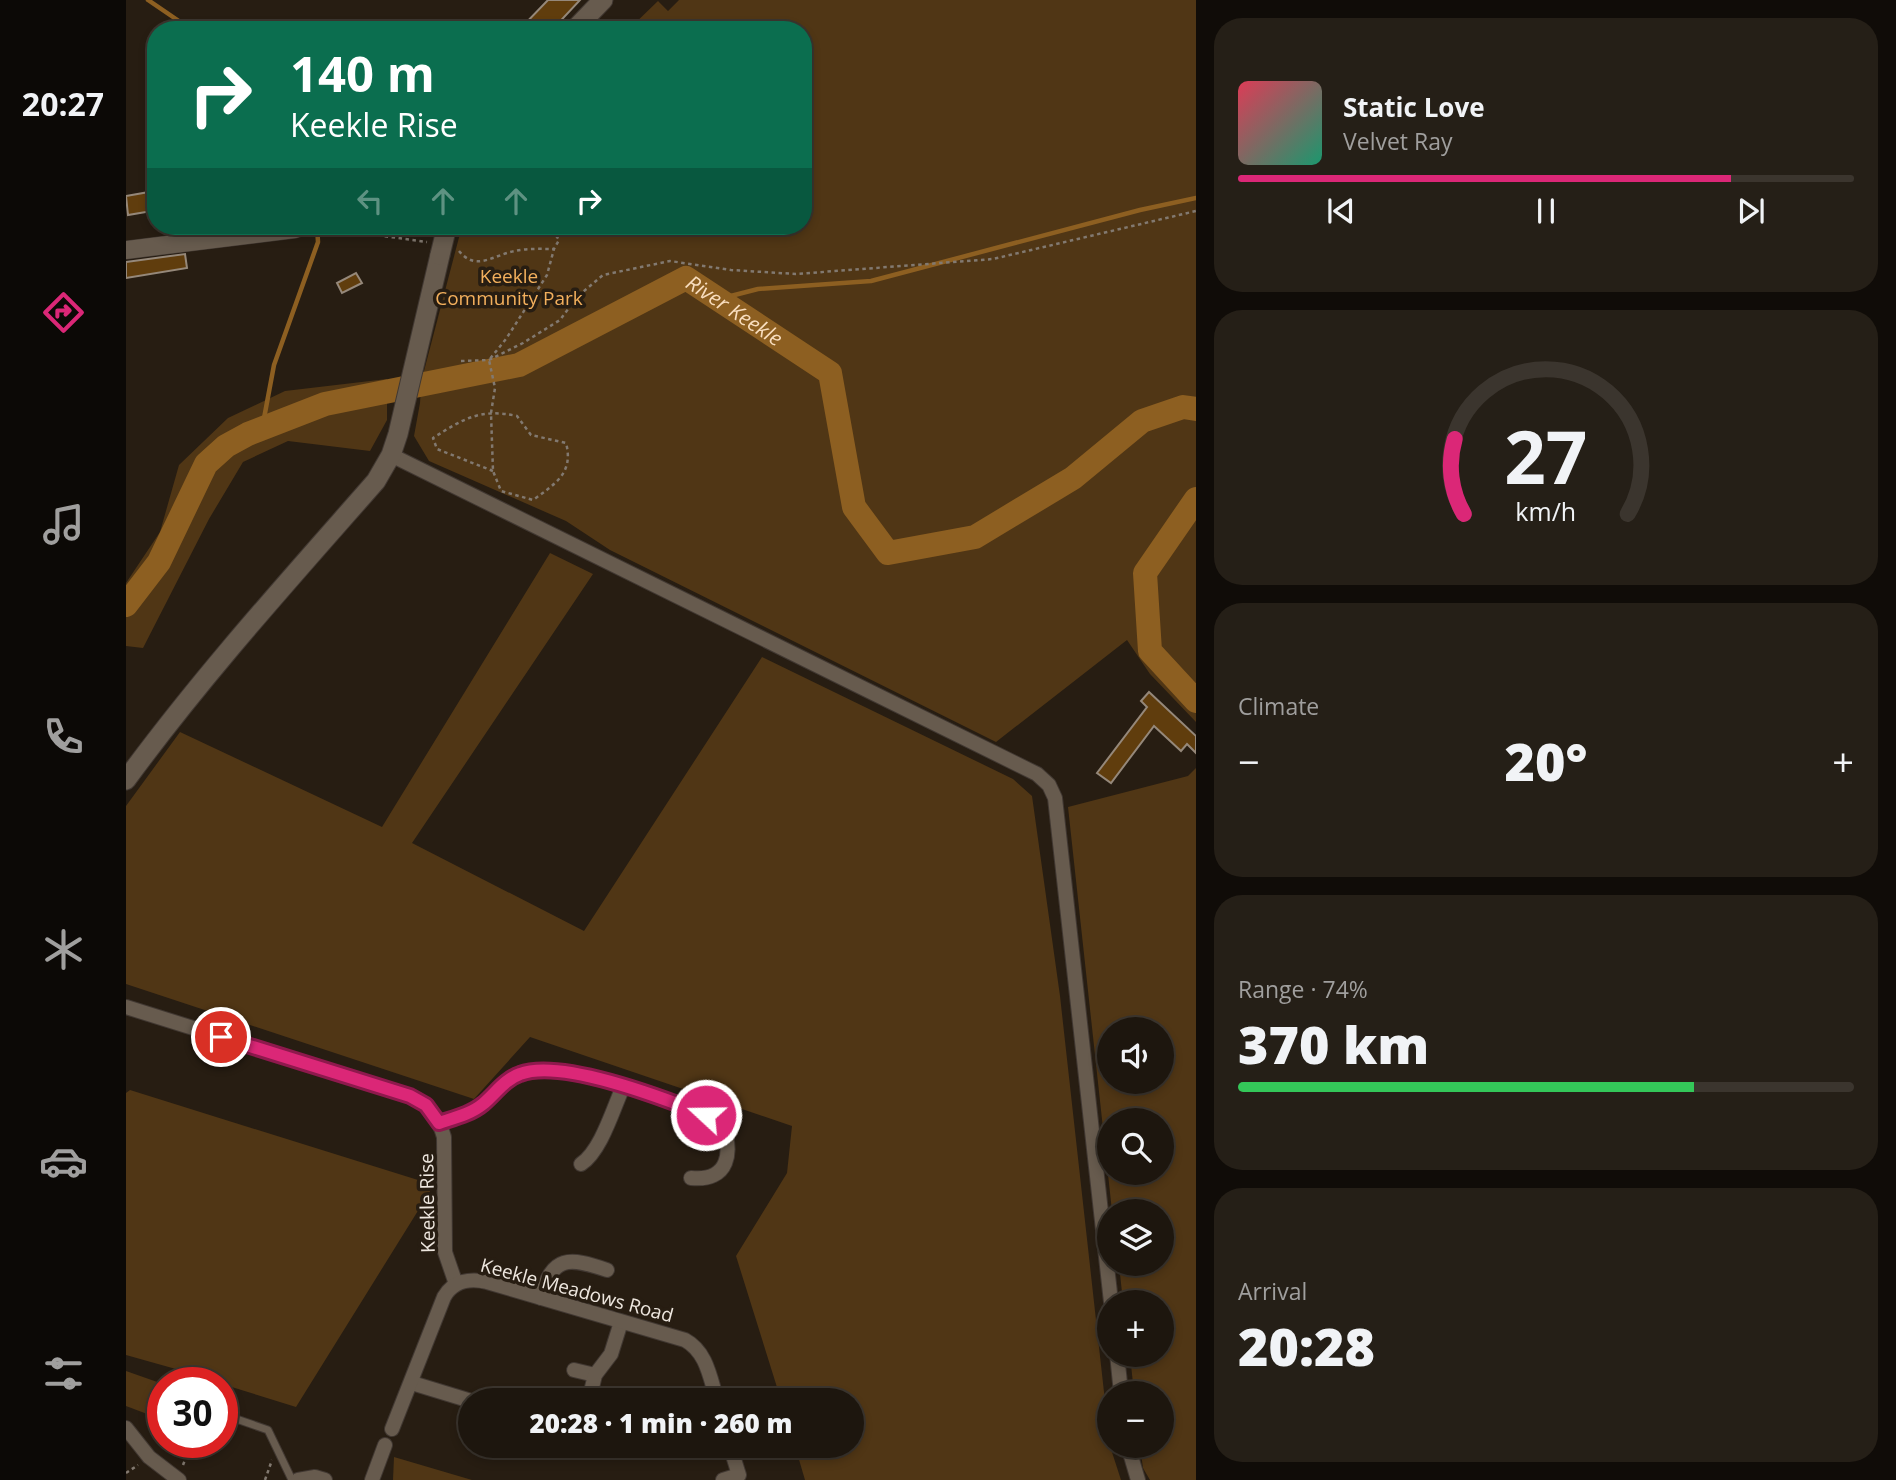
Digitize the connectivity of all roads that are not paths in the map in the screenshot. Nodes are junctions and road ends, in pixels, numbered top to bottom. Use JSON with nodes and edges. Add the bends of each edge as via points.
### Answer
{"nodes":[{"id":1,"x":603,"y":0,"type":"edge"},
{"id":2,"x":583,"y":21,"type":"edge"},
{"id":3,"x":247,"y":235,"type":"edge"},
{"id":4,"x":445,"y":235,"type":"edge"},
{"id":5,"x":126,"y":250,"type":"edge"},
{"id":6,"x":391,"y":455,"type":"junction"},
{"id":7,"x":126,"y":780,"type":"edge"},
{"id":8,"x":126,"y":1007,"type":"edge"},
{"id":9,"x":623,"y":1087,"type":"junction"},
{"id":10,"x":439,"y":1123,"type":"junction"},
{"id":11,"x":581,"y":1164,"type":"dead end"},
{"id":12,"x":691,"y":1178,"type":"dead end"},
{"id":13,"x":607,"y":1270,"type":"dead end"},
{"id":14,"x":456,"y":1284,"type":"junction"},
{"id":15,"x":1110,"y":1290,"type":"edge"},
{"id":16,"x":541,"y":1298,"type":"junction"},
{"id":17,"x":621,"y":1322,"type":"junction"},
{"id":18,"x":574,"y":1370,"type":"dead end"},
{"id":19,"x":595,"y":1375,"type":"junction"},
{"id":20,"x":412,"y":1382,"type":"junction"},
{"id":21,"x":592,"y":1388,"type":"edge"},
{"id":22,"x":713,"y":1388,"type":"edge"},
{"id":23,"x":458,"y":1397,"type":"edge"},
{"id":24,"x":238,"y":1420,"type":"edge"},
{"id":25,"x":126,"y":1428,"type":"edge"},
{"id":26,"x":392,"y":1429,"type":"dead end"},
{"id":27,"x":385,"y":1445,"type":"dead end"},
{"id":28,"x":734,"y":1458,"type":"edge"},
{"id":29,"x":1132,"y":1458,"type":"edge"},
{"id":30,"x":178,"y":1480,"type":"edge"},
{"id":31,"x":292,"y":1480,"type":"edge"},
{"id":32,"x":298,"y":1480,"type":"edge"},
{"id":33,"x":326,"y":1480,"type":"edge"},
{"id":34,"x":372,"y":1480,"type":"edge"},
{"id":35,"x":723,"y":1480,"type":"edge"},
{"id":36,"x":1138,"y":1480,"type":"edge"}],
"edges":[{"from":1,"to":2,"type":"main road"},
{"from":3,"to":5,"type":"street"},
{"from":4,"to":6,"type":"main road","bridge":true},
{"from":6,"to":7,"type":"main road","via":[[376,481],[216,665]]},
{"from":6,"to":15,"type":"street","via":[[1013,761],[1049,785],[1055,798]]},
{"from":8,"to":10,"type":"street","via":[[410,1096],[426,1105]]},
{"from":9,"to":10,"type":"street","via":[[583,1074],[521,1073],[481,1106]]},
{"from":9,"to":11,"type":"street","via":[[596,1148]]},
{"from":9,"to":12,"type":"street","via":[[720,1122],[728,1139],[727,1158],[720,1172],[706,1180]]},
{"from":10,"to":14,"type":"street","name":"Keekle Rise","via":[[445,1146],[445,1252]]},
{"from":13,"to":16,"type":"street","via":[[587,1263],[561,1263],[551,1270]]},
{"from":14,"to":16,"type":"street","name":"Keekle Meadows Road","via":[[480,1280]]},
{"from":14,"to":20,"type":"street","name":"Keekle Meadows Road","via":[[444,1297]]},
{"from":16,"to":17,"type":"street","name":"Keekle Meadows Road"},
{"from":17,"to":19,"type":"street","via":[[611,1354]]},
{"from":17,"to":22,"type":"street","name":"Keekle Meadows Road","via":[[678,1337],[694,1346],[703,1357]]},
{"from":18,"to":19,"type":"street"},
{"from":19,"to":21,"type":"street"},
{"from":20,"to":23,"type":"street"},
{"from":20,"to":26,"type":"street","name":"Keekle Meadows Road"},
{"from":24,"to":31,"type":"lane","via":[[268,1430]]},
{"from":25,"to":30,"type":"street","via":[[149,1457]]},
{"from":27,"to":34,"type":"street"},
{"from":28,"to":35,"type":"street","via":[[739,1475]]},
{"from":29,"to":36,"type":"street"},
{"from":32,"to":33,"type":"street"}]}
